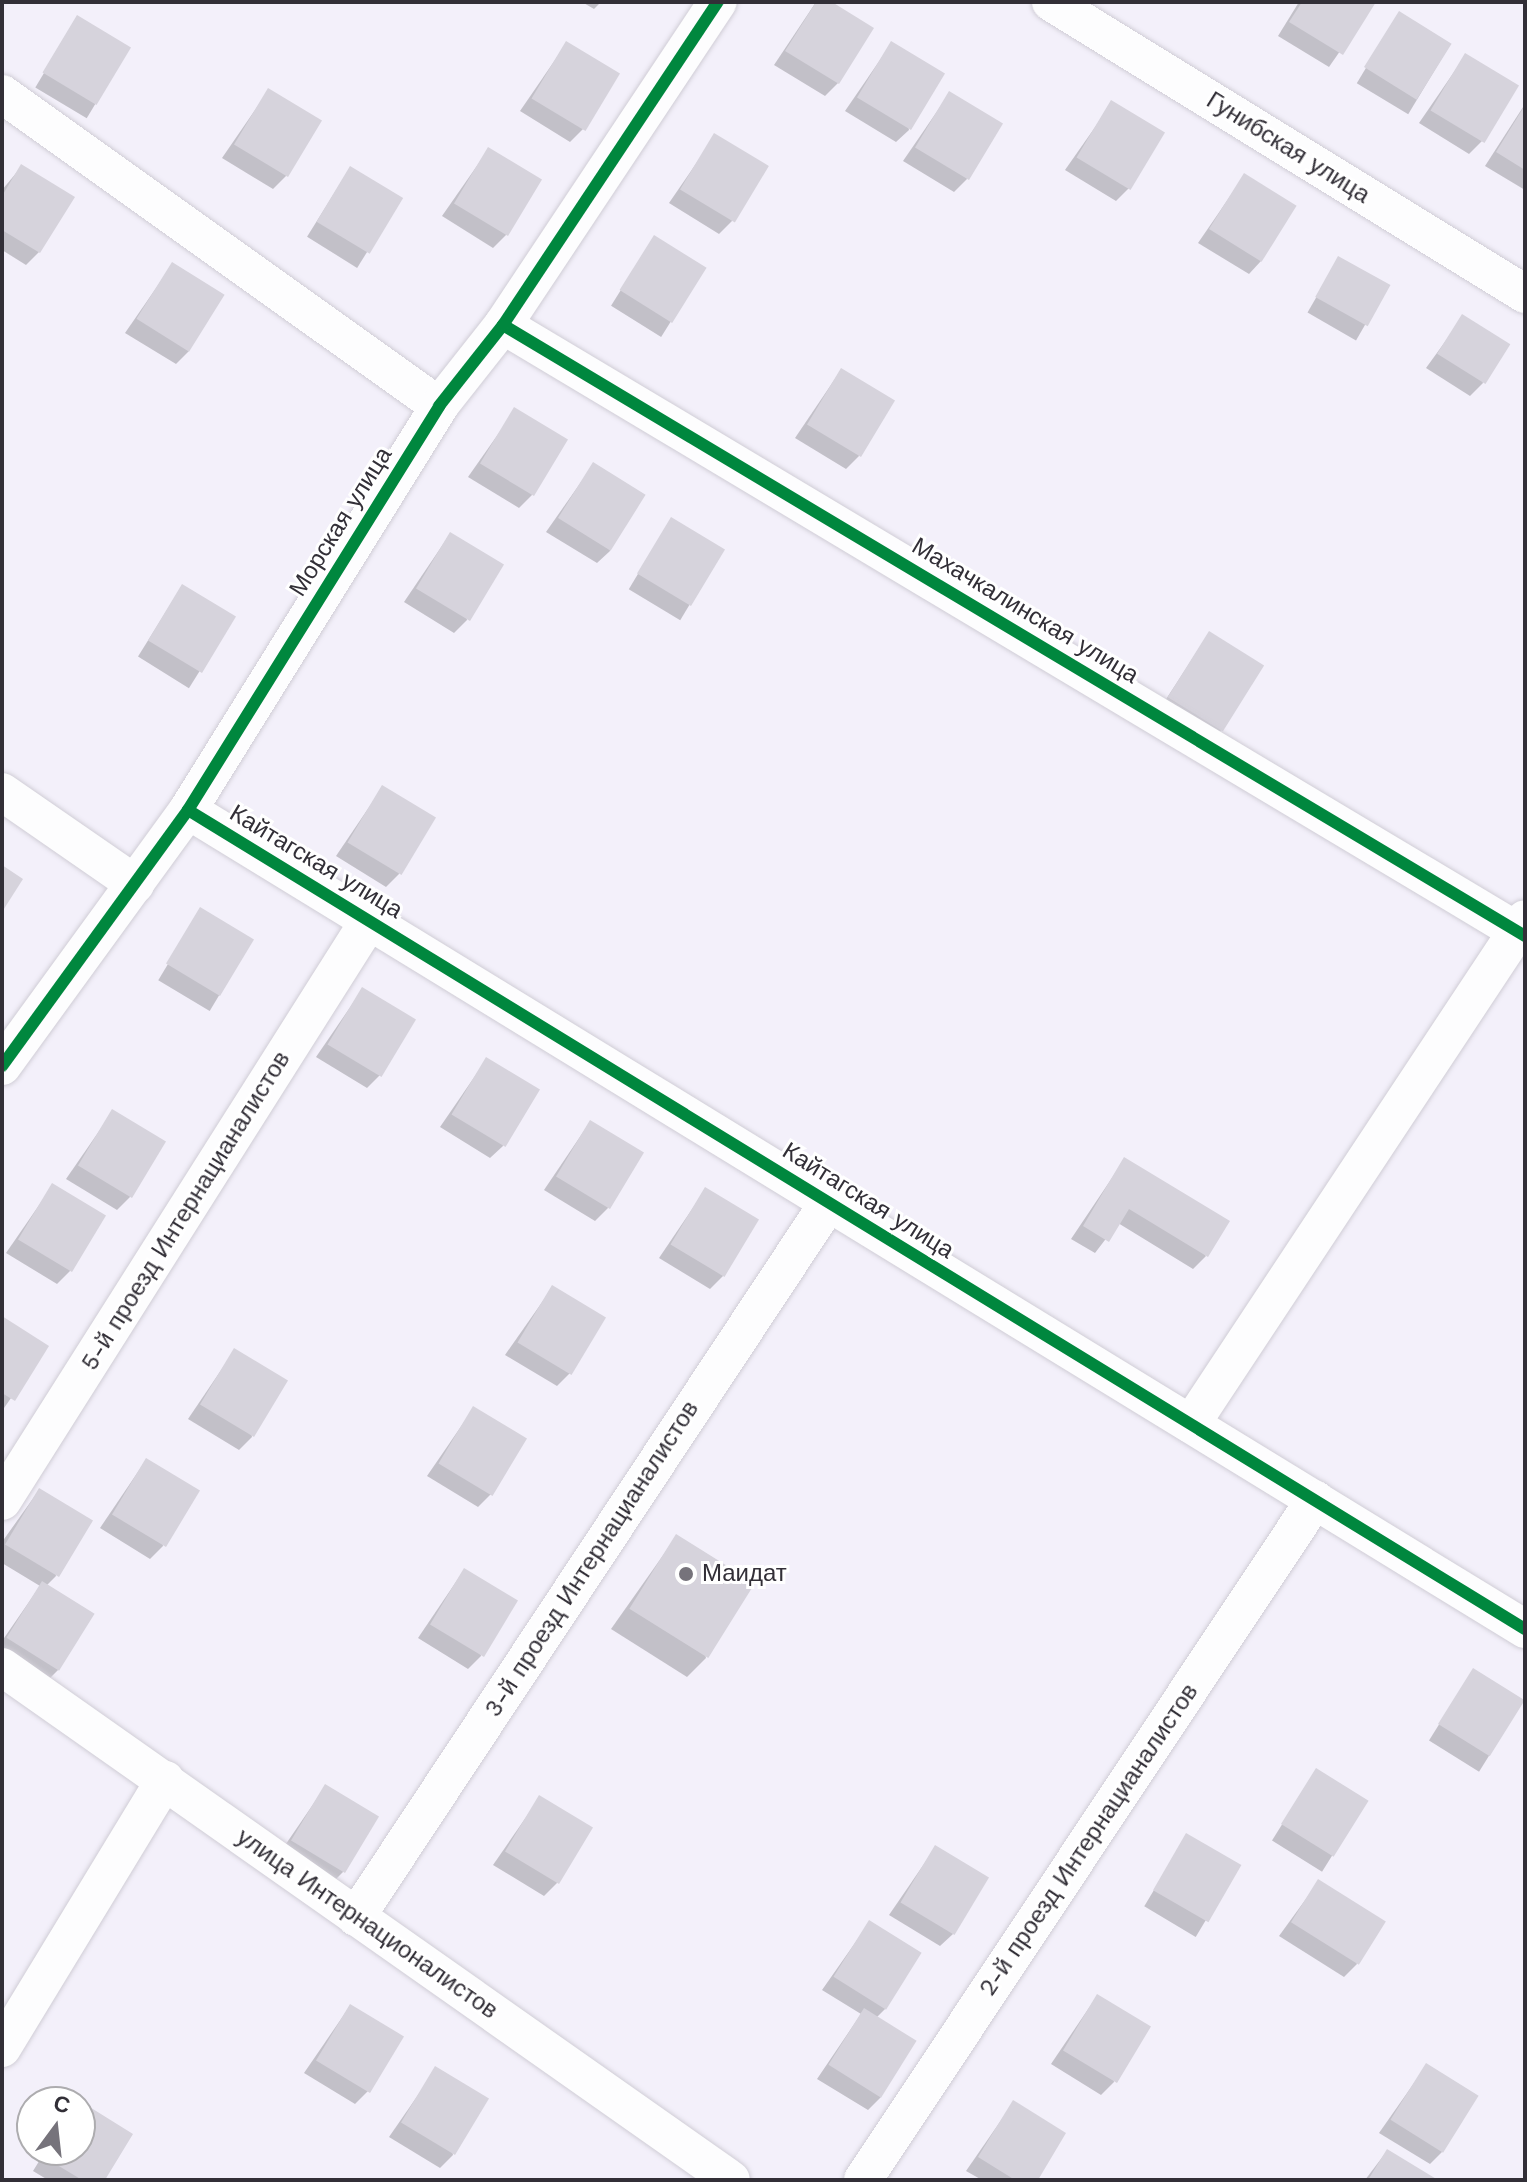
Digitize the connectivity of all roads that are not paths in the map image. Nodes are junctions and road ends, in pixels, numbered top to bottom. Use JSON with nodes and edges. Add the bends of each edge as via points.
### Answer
{"nodes":[{"id":1,"x":718,"y":2,"type":"edge"},
{"id":2,"x":1051,"y":2,"type":"edge"},
{"id":3,"x":2,"y":94,"type":"edge"},
{"id":4,"x":1525,"y":294,"type":"edge"},
{"id":5,"x":503,"y":325,"type":"junction"},
{"id":6,"x":439,"y":406,"type":"junction"},
{"id":7,"x":2,"y":792,"type":"edge"},
{"id":8,"x":188,"y":810,"type":"junction"},
{"id":9,"x":135,"y":884,"type":"junction"},
{"id":10,"x":369,"y":921,"type":"junction"},
{"id":11,"x":1523,"y":929,"type":"edge"},
{"id":12,"x":2,"y":1066,"type":"edge"},
{"id":13,"x":829,"y":1202,"type":"junction"},
{"id":14,"x":1191,"y":1424,"type":"junction"},
{"id":15,"x":1315,"y":1500,"type":"junction"},
{"id":16,"x":2,"y":1501,"type":"edge"},
{"id":17,"x":1525,"y":1629,"type":"edge"},
{"id":18,"x":2,"y":1667,"type":"edge"},
{"id":19,"x":165,"y":1780,"type":"junction"},
{"id":20,"x":356,"y":1917,"type":"junction"},
{"id":21,"x":2,"y":2048,"type":"edge"},
{"id":22,"x":731,"y":2180,"type":"edge"},
{"id":23,"x":863,"y":2180,"type":"edge"}],
"edges":[{"from":1,"to":5,"type":"street","name":"Морская улица"},
{"from":2,"to":4,"type":"street","name":"Гунибская улица"},
{"from":3,"to":6,"type":"street"},
{"from":5,"to":6,"type":"street","name":"Морская улица"},
{"from":5,"to":11,"type":"street","name":"Махачкалинская улица"},
{"from":6,"to":8,"type":"street","name":"Морская улица"},
{"from":7,"to":9,"type":"street"},
{"from":8,"to":9,"type":"street","name":"Морская улица"},
{"from":8,"to":10,"type":"street","name":"Кайтагская улица"},
{"from":9,"to":12,"type":"street","name":"Морская улица"},
{"from":10,"to":13,"type":"street","name":"Кайтагская улица"},
{"from":10,"to":16,"type":"street","name":"5-й проезд Интернацианалистов"},
{"from":11,"to":14,"type":"street"},
{"from":13,"to":14,"type":"street","name":"Кайтагская улица"},
{"from":13,"to":20,"type":"street","name":"3-й проезд Интернацианалистов"},
{"from":14,"to":15,"type":"street","name":"Кайтагская улица"},
{"from":15,"to":17,"type":"street","name":"Кайтагская улица"},
{"from":15,"to":23,"type":"street","name":"2-й проезд Интернацианалистов"},
{"from":18,"to":19,"type":"street","name":"улица Интернационалистов"},
{"from":19,"to":20,"type":"street","name":"улица Интернационалистов"},
{"from":19,"to":21,"type":"street"},
{"from":20,"to":22,"type":"street","name":"улица Интернационалистов"}]}
